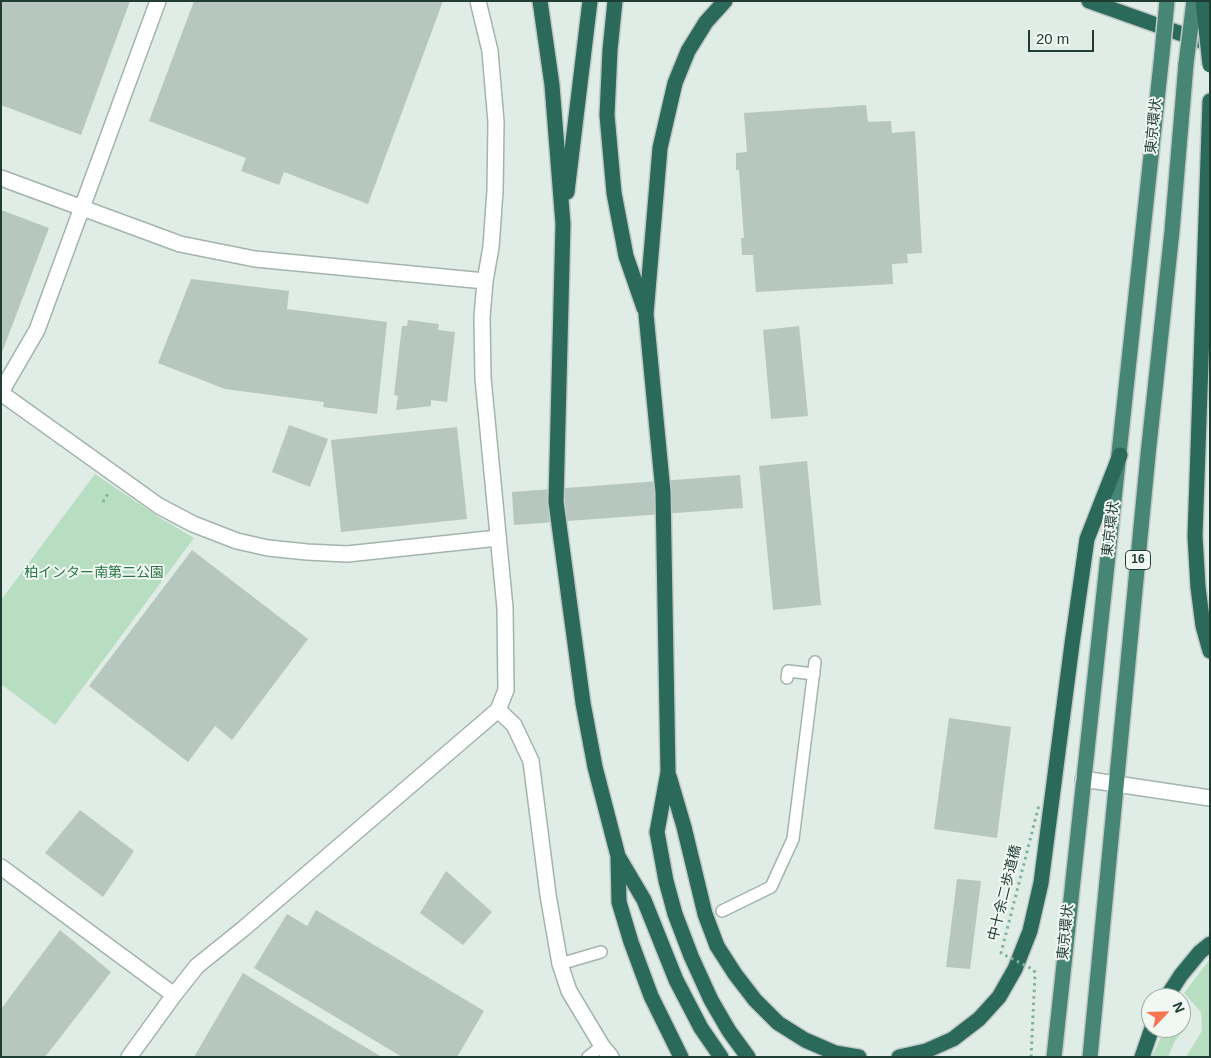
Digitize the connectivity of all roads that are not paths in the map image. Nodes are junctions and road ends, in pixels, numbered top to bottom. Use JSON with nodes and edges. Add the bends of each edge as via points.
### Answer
{"nodes":[{"id":1,"x":158,"y":1,"type":"edge"},
{"id":2,"x":478,"y":1,"type":"edge"},
{"id":3,"x":540,"y":1,"type":"edge"},
{"id":4,"x":590,"y":1,"type":"edge"},
{"id":5,"x":614,"y":1,"type":"edge"},
{"id":6,"x":725,"y":1,"type":"edge"},
{"id":7,"x":1089,"y":1,"type":"edge"},
{"id":8,"x":1167,"y":1,"type":"edge"},
{"id":9,"x":1194,"y":1,"type":"edge"},
{"id":10,"x":1202,"y":1,"type":"edge"},
{"id":11,"x":1210,"y":44,"type":"edge"},
{"id":12,"x":1210,"y":65,"type":"edge"},
{"id":13,"x":1210,"y":101,"type":"edge"},
{"id":14,"x":1,"y":178,"type":"edge"},
{"id":15,"x":81,"y":208,"type":"junction"},
{"id":16,"x":563,"y":224,"type":"junction"},
{"id":17,"x":485,"y":281,"type":"junction"},
{"id":18,"x":646,"y":314,"type":"junction"},
{"id":19,"x":1,"y":392,"type":"edge"},
{"id":20,"x":1120,"y":455,"type":"junction"},
{"id":21,"x":498,"y":538,"type":"junction"},
{"id":22,"x":1210,"y":651,"type":"edge"},
{"id":23,"x":815,"y":662,"type":"dead end"},
{"id":24,"x":814,"y":674,"type":"junction"},
{"id":25,"x":787,"y":678,"type":"dead end"},
{"id":26,"x":498,"y":710,"type":"junction"},
{"id":27,"x":668,"y":772,"type":"junction"},
{"id":28,"x":1082,"y":779,"type":"junction"},
{"id":29,"x":1118,"y":783,"type":"junction"},
{"id":30,"x":1210,"y":798,"type":"edge"},
{"id":31,"x":618,"y":856,"type":"junction"},
{"id":32,"x":1,"y":867,"type":"edge"},
{"id":33,"x":722,"y":911,"type":"dead end"},
{"id":34,"x":1210,"y":944,"type":"edge"},
{"id":35,"x":601,"y":952,"type":"dead end"},
{"id":36,"x":560,"y":964,"type":"junction"},
{"id":37,"x":1173,"y":988,"type":"edge"},
{"id":38,"x":174,"y":994,"type":"junction"},
{"id":39,"x":1149,"y":1038,"type":"edge"},
{"id":40,"x":606,"y":1051,"type":"edge"},
{"id":41,"x":129,"y":1057,"type":"edge"},
{"id":42,"x":588,"y":1057,"type":"edge"},
{"id":43,"x":682,"y":1057,"type":"edge"},
{"id":44,"x":721,"y":1057,"type":"edge"},
{"id":45,"x":748,"y":1057,"type":"edge"},
{"id":46,"x":859,"y":1057,"type":"edge"},
{"id":47,"x":899,"y":1057,"type":"edge"},
{"id":48,"x":1054,"y":1057,"type":"edge"},
{"id":49,"x":1090,"y":1057,"type":"edge"},
{"id":50,"x":1142,"y":1057,"type":"edge"}],
"edges":[{"from":1,"to":15,"type":"street"},
{"from":2,"to":17,"type":"street","via":[[490,51],[496,122],[491,247]]},
{"from":3,"to":16,"type":"highway","via":[[552,85]]},
{"from":4,"to":16,"type":"highway"},
{"from":5,"to":18,"type":"highway","via":[[608,115],[614,194],[626,256]]},
{"from":6,"to":18,"type":"highway","via":[[706,22],[688,51],[673,91],[660,148]]},
{"from":7,"to":11,"type":"highway"},
{"from":8,"to":20,"type":"highway","name":"東京環状","number":"16","bridge":true},
{"from":9,"to":29,"type":"highway","name":"東京環状","number":"16","bridge":true},
{"from":10,"to":12,"type":"highway","bridge":true},
{"from":13,"to":22,"type":"highway","via":[[1196,536],[1198,587]]},
{"from":14,"to":15,"type":"street"},
{"from":15,"to":17,"type":"street","via":[[180,244],[255,259]]},
{"from":15,"to":19,"type":"street","via":[[37,330]]},
{"from":16,"to":31,"type":"highway","via":[[556,502],[583,703]]},
{"from":17,"to":21,"type":"street","via":[[483,378]]},
{"from":18,"to":27,"type":"highway","via":[[663,492]]},
{"from":19,"to":21,"type":"street","via":[[159,506],[193,524],[238,541],[268,548],[347,554]]},
{"from":20,"to":28,"type":"highway","name":"東京環状","number":"16"},
{"from":20,"to":47,"type":"highway","via":[[1087,539],[1041,883],[1030,931],[1003,990],[979,1019],[953,1039],[926,1051]]},
{"from":21,"to":26,"type":"street","via":[[507,646],[506,690]]},
{"from":23,"to":24,"type":"lane"},
{"from":24,"to":25,"type":"lane","via":[[788,671]]},
{"from":24,"to":33,"type":"lane","via":[[793,839],[771,887]]},
{"from":26,"to":36,"type":"street","via":[[514,725],[531,761]]},
{"from":26,"to":38,"type":"street","via":[[197,966]]},
{"from":27,"to":45,"type":"highway","via":[[658,832],[674,914],[711,1000]]},
{"from":27,"to":46,"type":"highway","via":[[705,914],[717,946],[735,974],[778,1022],[805,1040],[835,1053]]},
{"from":28,"to":29,"type":"street"},
{"from":28,"to":48,"type":"highway","name":"東京環状","number":"16"},
{"from":29,"to":30,"type":"street"},
{"from":29,"to":49,"type":"highway","name":"東京環状","number":"16"},
{"from":31,"to":43,"type":"highway","via":[[618,902],[651,996]]},
{"from":31,"to":44,"type":"highway","via":[[644,900],[676,980],[701,1028]]},
{"from":32,"to":38,"type":"street"},
{"from":34,"to":37,"type":"highway"},
{"from":35,"to":36,"type":"lane"},
{"from":36,"to":40,"type":"street","via":[[569,991]]},
{"from":38,"to":41,"type":"street"},
{"from":39,"to":50,"type":"highway"},
{"from":40,"to":42,"type":"lane"}]}
